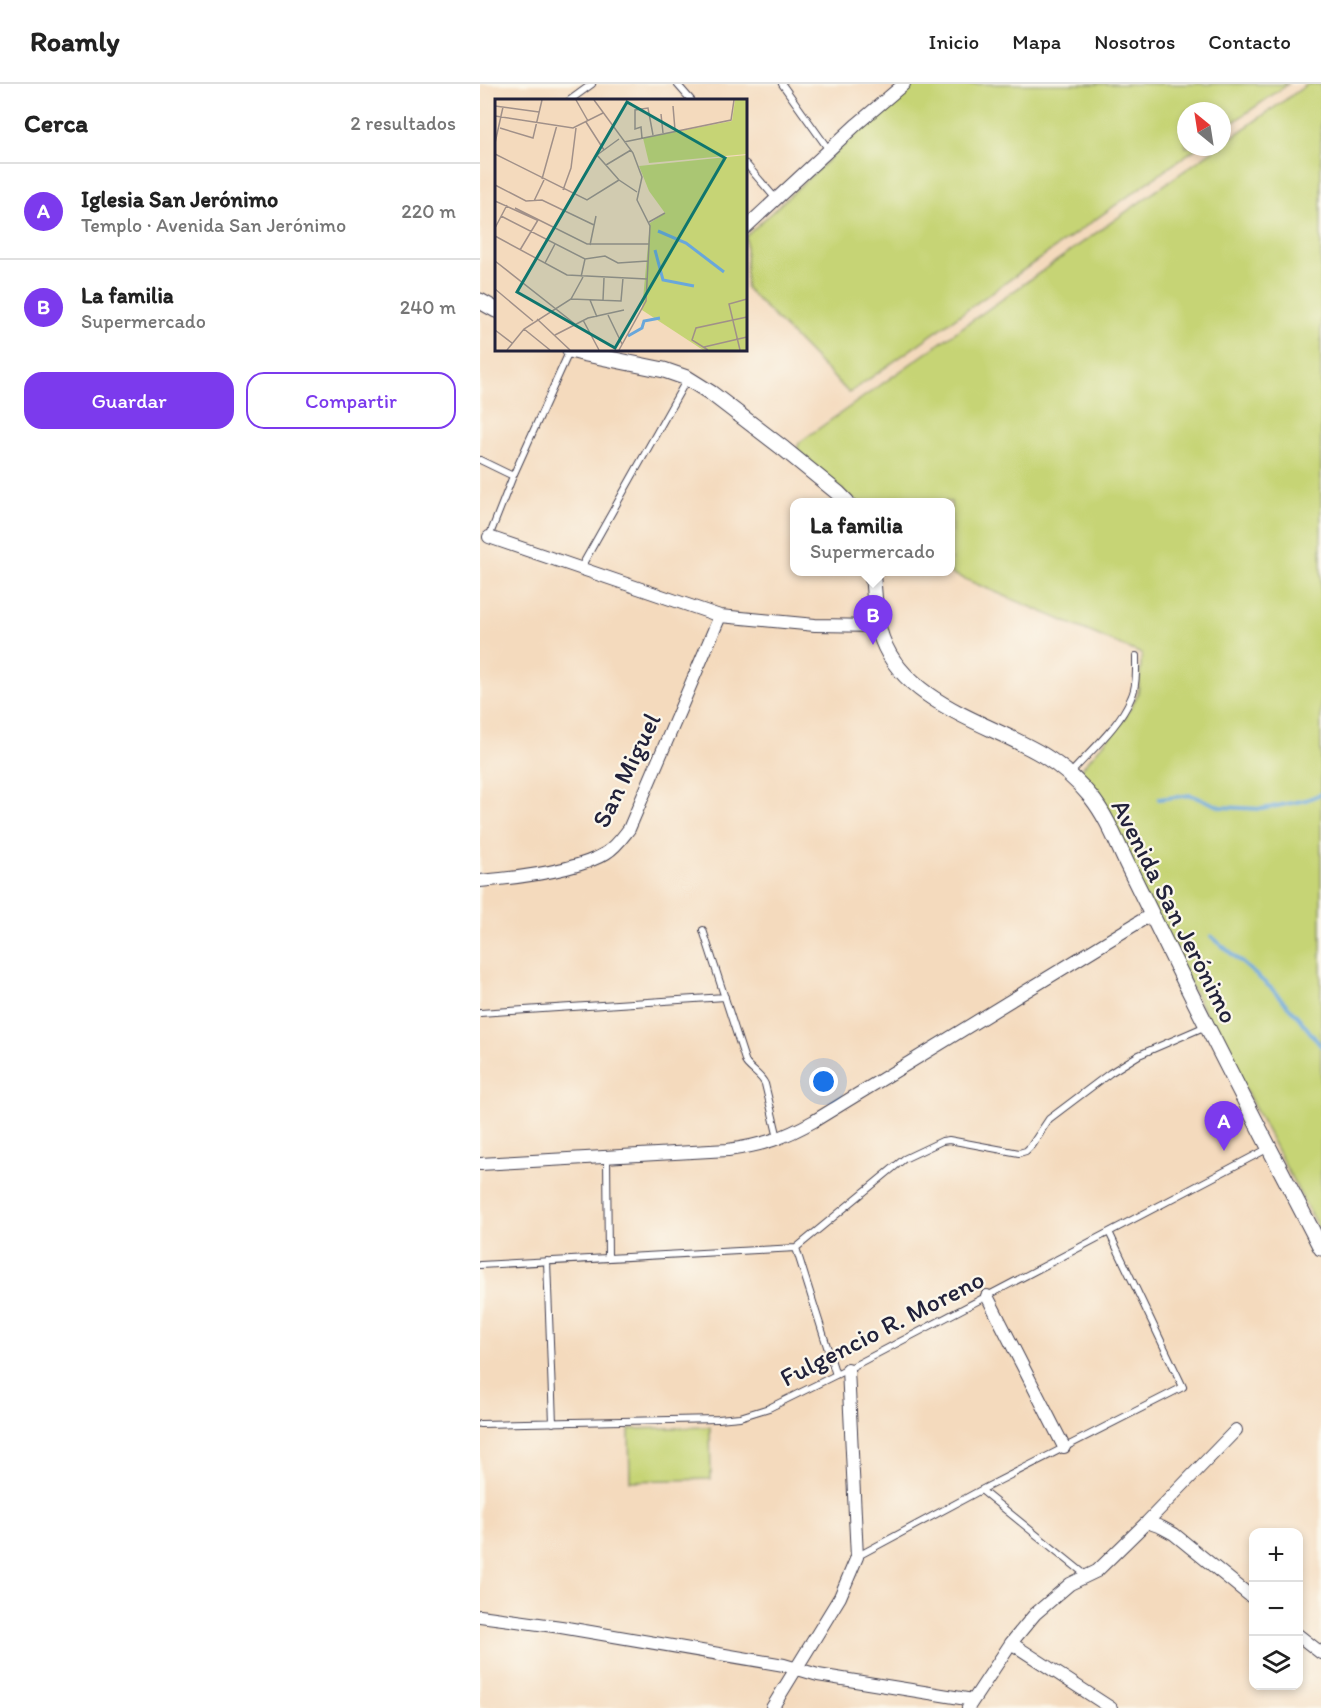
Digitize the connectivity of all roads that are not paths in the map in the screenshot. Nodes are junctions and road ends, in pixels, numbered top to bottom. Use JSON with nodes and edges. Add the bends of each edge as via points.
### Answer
{"nodes":[{"id":1,"x":592,"y":84,"type":"edge"},
{"id":2,"x":677,"y":84,"type":"edge"},
{"id":3,"x":782,"y":84,"type":"edge"},
{"id":4,"x":899,"y":86,"type":"edge"},
{"id":5,"x":571,"y":99,"type":"edge"},
{"id":6,"x":690,"y":99,"type":"edge"},
{"id":7,"x":829,"y":150,"type":"junction"},
{"id":8,"x":747,"y":165,"type":"edge"},
{"id":9,"x":776,"y":199,"type":"junction"},
{"id":10,"x":747,"y":226,"type":"edge"},
{"id":11,"x":480,"y":301,"type":"edge"},
{"id":12,"x":495,"y":309,"type":"edge"},
{"id":13,"x":570,"y":351,"type":"edge"},
{"id":14,"x":574,"y":351,"type":"edge"},
{"id":15,"x":609,"y":353,"type":"edge"},
{"id":16,"x":687,"y":378,"type":"junction"},
{"id":17,"x":480,"y":460,"type":"edge"},
{"id":18,"x":513,"y":476,"type":"junction"},
{"id":19,"x":843,"y":498,"type":"edge"},
{"id":20,"x":489,"y":537,"type":"joint"},
{"id":21,"x":580,"y":569,"type":"junction"},
{"id":22,"x":873,"y":576,"type":"edge"},
{"id":23,"x":720,"y":616,"type":"junction"},
{"id":24,"x":879,"y":626,"type":"junction"},
{"id":25,"x":1136,"y":656,"type":"dead end"},
{"id":26,"x":1069,"y":774,"type":"junction"},
{"id":27,"x":480,"y":881,"type":"edge"},
{"id":28,"x":1152,"y":914,"type":"junction"},
{"id":29,"x":703,"y":930,"type":"dead end"},
{"id":30,"x":725,"y":997,"type":"junction"},
{"id":31,"x":480,"y":1013,"type":"edge"},
{"id":32,"x":1206,"y":1026,"type":"junction"},
{"id":33,"x":778,"y":1139,"type":"junction"},
{"id":34,"x":1270,"y":1148,"type":"junction"},
{"id":35,"x":608,"y":1158,"type":"junction"},
{"id":36,"x":480,"y":1164,"type":"edge"},
{"id":37,"x":1109,"y":1232,"type":"junction"},
{"id":38,"x":796,"y":1248,"type":"junction"},
{"id":39,"x":1321,"y":1248,"type":"edge"},
{"id":40,"x":608,"y":1258,"type":"junction"},
{"id":41,"x":547,"y":1262,"type":"junction"},
{"id":42,"x":480,"y":1265,"type":"edge"},
{"id":43,"x":987,"y":1296,"type":"junction"},
{"id":44,"x":842,"y":1372,"type":"junction"},
{"id":45,"x":553,"y":1423,"type":"junction"},
{"id":46,"x":480,"y":1424,"type":"edge"},
{"id":47,"x":1236,"y":1430,"type":"dead end"},
{"id":48,"x":1064,"y":1447,"type":"junction"},
{"id":49,"x":981,"y":1490,"type":"junction"},
{"id":50,"x":1147,"y":1522,"type":"junction"},
{"id":51,"x":857,"y":1557,"type":"junction"},
{"id":52,"x":1087,"y":1577,"type":"junction"},
{"id":53,"x":1249,"y":1595,"type":"edge"},
{"id":54,"x":480,"y":1616,"type":"edge"},
{"id":55,"x":1300,"y":1636,"type":"edge"},
{"id":56,"x":1011,"y":1643,"type":"junction"},
{"id":57,"x":1321,"y":1653,"type":"edge"},
{"id":58,"x":796,"y":1669,"type":"junction"},
{"id":59,"x":971,"y":1704,"type":"edge"},
{"id":60,"x":771,"y":1708,"type":"edge"},
{"id":61,"x":1112,"y":1708,"type":"edge"}],
"edges":[{"from":1,"to":5,"type":"lane"},
{"from":2,"to":6,"type":"lane"},
{"from":3,"to":7,"type":"lane"},
{"from":4,"to":7,"type":"street"},
{"from":7,"to":9,"type":"street"},
{"from":8,"to":9,"type":"lane"},
{"from":9,"to":10,"type":"street"},
{"from":11,"to":12,"type":"street"},
{"from":13,"to":18,"type":"lane"},
{"from":14,"to":15,"type":"street"},
{"from":15,"to":16,"type":"street"},
{"from":16,"to":19,"type":"street","via":[[765,434]]},
{"from":16,"to":21,"type":"lane"},
{"from":17,"to":18,"type":"lane"},
{"from":18,"to":20,"type":"lane"},
{"from":20,"to":21,"type":"street"},
{"from":21,"to":23,"type":"street"},
{"from":22,"to":24,"type":"street","name":"Avenida San Jerónimo"},
{"from":23,"to":24,"type":"street","via":[[815,626]]},
{"from":23,"to":27,"type":"street","name":"San Miguel","via":[[620,842],[607,852],[570,867]]},
{"from":24,"to":26,"type":"street","name":"Avenida San Jerónimo","via":[[888,652],[923,691],[1043,755]]},
{"from":25,"to":26,"type":"lane","via":[[1132,696],[1119,720]]},
{"from":26,"to":28,"type":"street","name":"Avenida San Jerónimo","via":[[1102,813]]},
{"from":28,"to":32,"type":"street","name":"Avenida San Jerónimo"},
{"from":28,"to":33,"type":"street","via":[[814,1121]]},
{"from":29,"to":30,"type":"lane"},
{"from":30,"to":31,"type":"lane"},
{"from":30,"to":33,"type":"lane","via":[[746,1063],[765,1084]]},
{"from":32,"to":34,"type":"street","name":"Avenida San Jerónimo"},
{"from":32,"to":38,"type":"lane","via":[[1139,1055],[1110,1073],[1049,1119],[1026,1151],[949,1140],[910,1155]]},
{"from":33,"to":35,"type":"street","via":[[728,1150]]},
{"from":34,"to":37,"type":"lane","name":"Fulgencio R. Moreno"},
{"from":34,"to":39,"type":"street","name":"Avenida San Jerónimo"},
{"from":35,"to":36,"type":"street"},
{"from":35,"to":40,"type":"lane"},
{"from":37,"to":43,"type":"lane","name":"Fulgencio R. Moreno"},
{"from":37,"to":48,"type":"lane","via":[[1183,1387]]},
{"from":38,"to":40,"type":"lane"},
{"from":38,"to":44,"type":"lane"},
{"from":40,"to":41,"type":"lane"},
{"from":41,"to":42,"type":"lane"},
{"from":41,"to":45,"type":"lane"},
{"from":43,"to":44,"type":"lane","name":"Fulgencio R. Moreno"},
{"from":43,"to":48,"type":"street"},
{"from":44,"to":45,"type":"lane","name":"Fulgencio R. Moreno","via":[[769,1408],[740,1416]]},
{"from":44,"to":51,"type":"street"},
{"from":45,"to":46,"type":"lane","name":"Fulgencio R. Moreno"},
{"from":47,"to":50,"type":"street"},
{"from":48,"to":49,"type":"lane"},
{"from":49,"to":51,"type":"lane"},
{"from":49,"to":52,"type":"lane"},
{"from":50,"to":52,"type":"street"},
{"from":50,"to":53,"type":"street","via":[[1174,1534]]},
{"from":51,"to":58,"type":"street","via":[[840,1597]]},
{"from":52,"to":56,"type":"street","via":[[1070,1584],[1035,1614]]},
{"from":54,"to":58,"type":"street"},
{"from":55,"to":57,"type":"street"},
{"from":56,"to":59,"type":"street"},
{"from":56,"to":61,"type":"street"},
{"from":58,"to":59,"type":"street"},
{"from":58,"to":60,"type":"street"}]}
